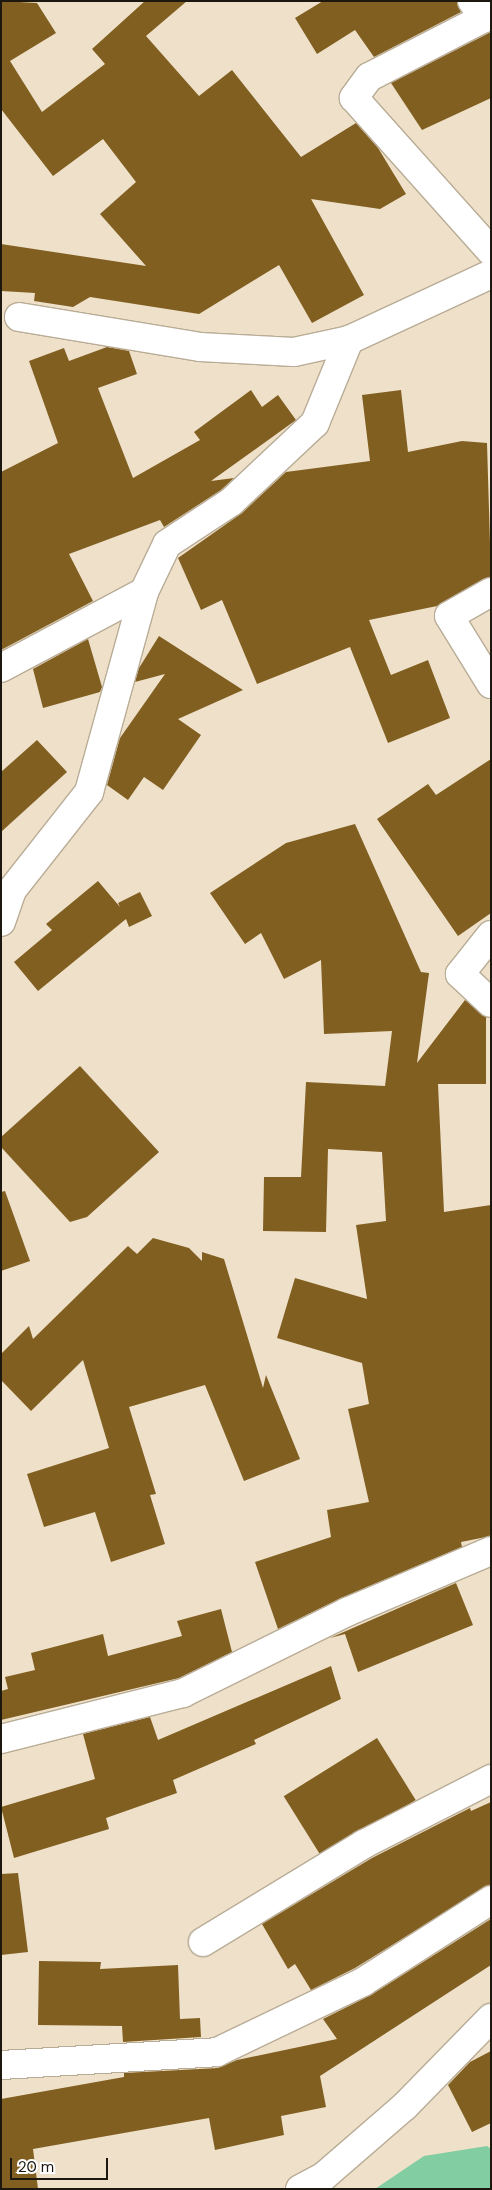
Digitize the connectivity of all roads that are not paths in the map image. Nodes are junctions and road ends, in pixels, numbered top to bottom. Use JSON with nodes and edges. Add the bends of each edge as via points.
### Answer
{"nodes":[{"id":1,"x":472,"y":1,"type":"edge"},
{"id":2,"x":491,"y":251,"type":"edge"},
{"id":3,"x":491,"y":274,"type":"edge"},
{"id":4,"x":18,"y":317,"type":"dead end"},
{"id":5,"x":349,"y":340,"type":"junction"},
{"id":6,"x":144,"y":592,"type":"junction"},
{"id":7,"x":491,"y":592,"type":"edge"},
{"id":8,"x":1,"y":668,"type":"edge"},
{"id":9,"x":491,"y":684,"type":"edge"},
{"id":10,"x":1,"y":922,"type":"edge"},
{"id":11,"x":491,"y":935,"type":"edge"},
{"id":12,"x":491,"y":1003,"type":"edge"},
{"id":13,"x":491,"y":1551,"type":"edge"},
{"id":14,"x":1,"y":1740,"type":"edge"},
{"id":15,"x":491,"y":1779,"type":"edge"},
{"id":16,"x":491,"y":1900,"type":"edge"},
{"id":17,"x":203,"y":1942,"type":"dead end"},
{"id":18,"x":491,"y":2018,"type":"edge"},
{"id":19,"x":1,"y":2064,"type":"edge"},
{"id":20,"x":300,"y":2189,"type":"edge"}],
"edges":[{"from":1,"to":2,"type":"street","via":[[484,18],[406,55],[369,77],[354,98]]},
{"from":3,"to":5,"type":"street"},
{"from":4,"to":5,"type":"street","via":[[200,347],[294,352]]},
{"from":5,"to":6,"type":"street","via":[[315,423],[231,502],[167,544]]},
{"from":6,"to":8,"type":"street"},
{"from":6,"to":10,"type":"street","via":[[89,792],[12,890]]},
{"from":7,"to":9,"type":"street","via":[[449,616]]},
{"from":11,"to":12,"type":"street","via":[[460,974]]},
{"from":13,"to":14,"type":"street","via":[[347,1612],[183,1692]]},
{"from":15,"to":17,"type":"street","via":[[364,1844]]},
{"from":16,"to":19,"type":"street","via":[[363,1982],[217,2052]]},
{"from":18,"to":20,"type":"street","via":[[404,2106],[323,2177]]}]}
